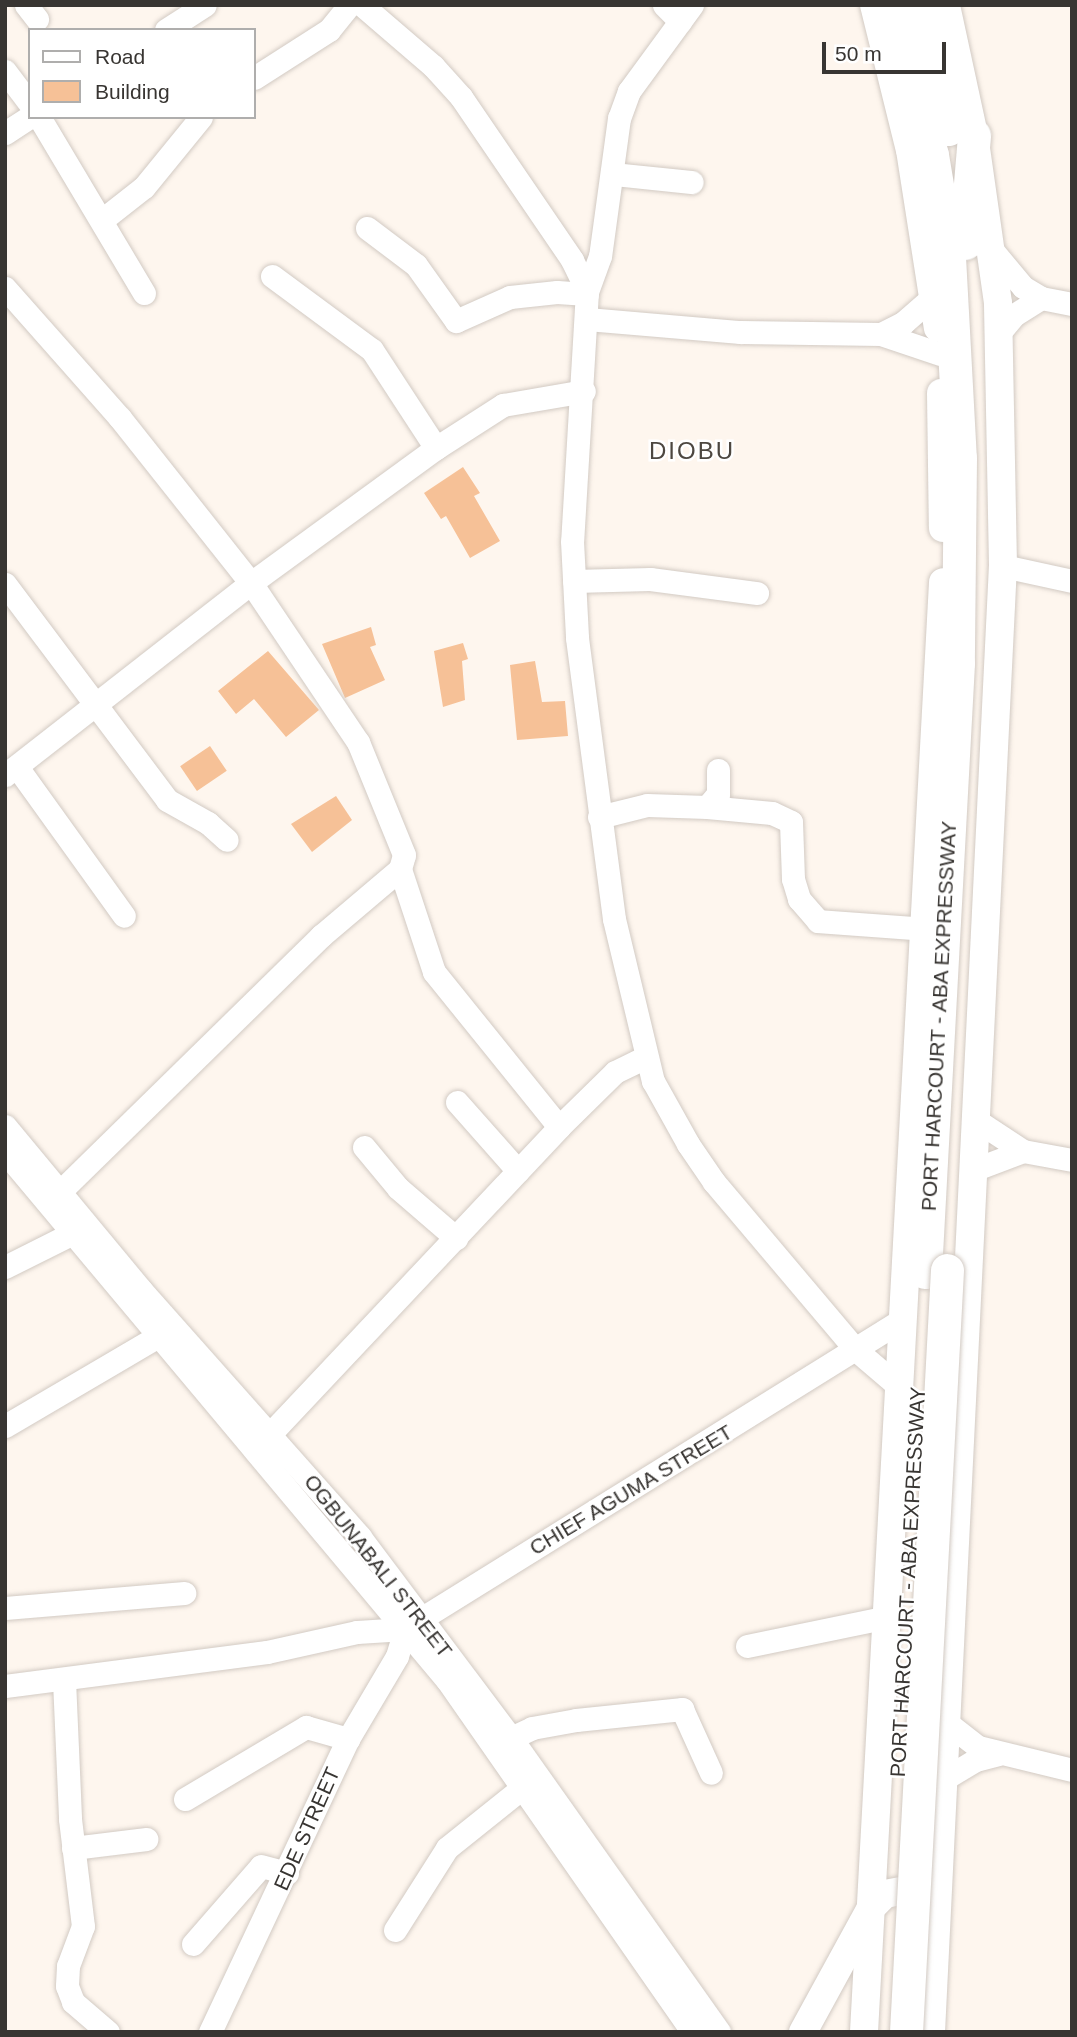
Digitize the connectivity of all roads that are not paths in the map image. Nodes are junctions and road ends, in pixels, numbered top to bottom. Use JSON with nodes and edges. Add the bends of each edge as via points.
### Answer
{"nodes":[{"id":1,"x":205,"y":5,"type":"edge"},
{"id":2,"x":349,"y":5,"type":"edge"},
{"id":3,"x":362,"y":5,"type":"edge"},
{"id":4,"x":874,"y":5,"type":"edge"},
{"id":5,"x":921,"y":5,"type":"edge"},
{"id":6,"x":947,"y":5,"type":"edge"},
{"id":7,"x":679,"y":10,"type":"edge"},
{"id":8,"x":897,"y":19,"type":"edge"},
{"id":9,"x":169,"y":28,"type":"edge"},
{"id":10,"x":5,"y":71,"type":"edge"},
{"id":11,"x":256,"y":77,"type":"edge"},
{"id":12,"x":28,"y":101,"type":"edge"},
{"id":13,"x":28,"y":118,"type":"edge"},
{"id":14,"x":40,"y":119,"type":"edge"},
{"id":15,"x":199,"y":119,"type":"edge"},
{"id":16,"x":5,"y":133,"type":"edge"},
{"id":17,"x":974,"y":135,"type":"joint"},
{"id":18,"x":910,"y":150,"type":"joint"},
{"id":19,"x":614,"y":174,"type":"junction"},
{"id":20,"x":692,"y":182,"type":"dead end"},
{"id":21,"x":102,"y":220,"type":"junction"},
{"id":22,"x":367,"y":228,"type":"dead end"},
{"id":23,"x":978,"y":246,"type":"junction"},
{"id":24,"x":272,"y":276,"type":"dead end"},
{"id":25,"x":5,"y":288,"type":"edge"},
{"id":26,"x":587,"y":292,"type":"junction"},
{"id":27,"x":144,"y":293,"type":"dead end"},
{"id":28,"x":944,"y":298,"type":"junction"},
{"id":29,"x":1041,"y":298,"type":"junction"},
{"id":30,"x":1072,"y":304,"type":"edge"},
{"id":31,"x":587,"y":320,"type":"junction"},
{"id":32,"x":999,"y":333,"type":"junction"},
{"id":33,"x":881,"y":334,"type":"junction"},
{"id":34,"x":940,"y":354,"type":"junction"},
{"id":35,"x":584,"y":391,"type":"junction"},
{"id":36,"x":436,"y":448,"type":"junction"},
{"id":37,"x":1003,"y":566,"type":"junction"},
{"id":38,"x":574,"y":581,"type":"junction"},
{"id":39,"x":1072,"y":582,"type":"edge"},
{"id":40,"x":251,"y":583,"type":"junction"},
{"id":41,"x":5,"y":584,"type":"edge"},
{"id":42,"x":757,"y":593,"type":"dead end"},
{"id":43,"x":96,"y":705,"type":"junction"},
{"id":44,"x":718,"y":770,"type":"dead end"},
{"id":45,"x":11,"y":771,"type":"edge"},
{"id":46,"x":707,"y":807,"type":"junction"},
{"id":47,"x":599,"y":817,"type":"junction"},
{"id":48,"x":227,"y":840,"type":"dead end"},
{"id":49,"x":400,"y":869,"type":"junction"},
{"id":50,"x":124,"y":916,"type":"dead end"},
{"id":51,"x":926,"y":929,"type":"junction"},
{"id":52,"x":646,"y":1056,"type":"junction"},
{"id":53,"x":457,"y":1101,"type":"dead end"},
{"id":54,"x":975,"y":1120,"type":"junction"},
{"id":55,"x":5,"y":1126,"type":"edge"},
{"id":56,"x":559,"y":1127,"type":"junction"},
{"id":57,"x":365,"y":1147,"type":"dead end"},
{"id":58,"x":1023,"y":1151,"type":"junction"},
{"id":59,"x":5,"y":1152,"type":"edge"},
{"id":60,"x":1072,"y":1160,"type":"edge"},
{"id":61,"x":973,"y":1170,"type":"junction"},
{"id":62,"x":518,"y":1171,"type":"junction"},
{"id":63,"x":60,"y":1192,"type":"junction"},
{"id":64,"x":71,"y":1234,"type":"junction"},
{"id":65,"x":456,"y":1238,"type":"junction"},
{"id":66,"x":5,"y":1267,"type":"edge"},
{"id":67,"x":936,"y":1271,"type":"junction"},
{"id":68,"x":900,"y":1321,"type":"junction"},
{"id":69,"x":157,"y":1337,"type":"junction"},
{"id":70,"x":856,"y":1350,"type":"junction"},
{"id":71,"x":897,"y":1385,"type":"junction"},
{"id":72,"x":5,"y":1426,"type":"edge"},
{"id":73,"x":270,"y":1434,"type":"junction"},
{"id":74,"x":184,"y":1593,"type":"dead end"},
{"id":75,"x":5,"y":1608,"type":"edge"},
{"id":76,"x":884,"y":1618,"type":"junction"},
{"id":77,"x":414,"y":1623,"type":"junction"},
{"id":78,"x":747,"y":1646,"type":"dead end"},
{"id":79,"x":64,"y":1679,"type":"junction"},
{"id":80,"x":5,"y":1686,"type":"edge"},
{"id":81,"x":946,"y":1722,"type":"junction"},
{"id":82,"x":511,"y":1738,"type":"junction"},
{"id":83,"x":348,"y":1739,"type":"junction"},
{"id":84,"x":998,"y":1754,"type":"junction"},
{"id":85,"x":1072,"y":1770,"type":"edge"},
{"id":86,"x":712,"y":1773,"type":"dead end"},
{"id":87,"x":944,"y":1779,"type":"junction"},
{"id":88,"x":523,"y":1788,"type":"junction"},
{"id":89,"x":185,"y":1799,"type":"dead end"},
{"id":90,"x":146,"y":1839,"type":"dead end"},
{"id":91,"x":73,"y":1847,"type":"junction"},
{"id":92,"x":287,"y":1873,"type":"junction"},
{"id":93,"x":871,"y":1908,"type":"junction"},
{"id":94,"x":939,"y":1909,"type":"junction"},
{"id":95,"x":395,"y":1930,"type":"dead end"},
{"id":96,"x":193,"y":1944,"type":"dead end"},
{"id":97,"x":108,"y":2032,"type":"edge"},
{"id":98,"x":210,"y":2032,"type":"edge"},
{"id":99,"x":693,"y":2032,"type":"edge"},
{"id":100,"x":719,"y":2032,"type":"edge"},
{"id":101,"x":803,"y":2032,"type":"edge"},
{"id":102,"x":864,"y":2032,"type":"edge"},
{"id":103,"x":884,"y":2032,"type":"edge"},
{"id":104,"x":906,"y":2032,"type":"edge"},
{"id":105,"x":931,"y":2032,"type":"edge"}],
"edges":[{"from":1,"to":9,"type":"street"},
{"from":2,"to":11,"type":"street","via":[[329,30]]},
{"from":3,"to":26,"type":"street","via":[[433,66],[461,97],[572,260]]},
{"from":4,"to":18,"type":"main road"},
{"from":5,"to":23,"type":"highway","name":"PORT HARCOURT - ABA EXPRESSWAY"},
{"from":6,"to":17,"type":"main road"},
{"from":7,"to":19,"type":"street","via":[[629,91],[619,118]]},
{"from":8,"to":28,"type":"highway","name":"PORT HARCOURT - ABA EXPRESSWAY","via":[[932,155]]},
{"from":10,"to":12,"type":"street"},
{"from":13,"to":16,"type":"street"},
{"from":14,"to":21,"type":"street"},
{"from":15,"to":21,"type":"street","via":[[144,187]]},
{"from":17,"to":23,"type":"highway"},
{"from":18,"to":28,"type":"highway","via":[[926,187]]},
{"from":19,"to":20,"type":"street"},
{"from":19,"to":26,"type":"street","via":[[600,256]]},
{"from":21,"to":27,"type":"street"},
{"from":22,"to":26,"type":"street","via":[[416,265],[456,321],[510,297]]},
{"from":23,"to":29,"type":"street"},
{"from":23,"to":32,"type":"main road"},
{"from":23,"to":67,"type":"highway","name":"PORT HARCOURT - ABA EXPRESSWAY","via":[[983,529]]},
{"from":24,"to":36,"type":"street","via":[[372,350]]},
{"from":25,"to":40,"type":"street","via":[[120,418]]},
{"from":26,"to":31,"type":"street"},
{"from":28,"to":33,"type":"street"},
{"from":28,"to":34,"type":"main road"},
{"from":28,"to":67,"type":"highway","name":"PORT HARCOURT - ABA EXPRESSWAY","via":[[960,610]]},
{"from":29,"to":30,"type":"street"},
{"from":29,"to":32,"type":"street","via":[[1014,315]]},
{"from":31,"to":33,"type":"street","via":[[740,331]]},
{"from":31,"to":35,"type":"street"},
{"from":32,"to":37,"type":"main road"},
{"from":33,"to":34,"type":"street"},
{"from":34,"to":51,"type":"main road","via":[[943,574]]},
{"from":35,"to":36,"type":"street","via":[[503,405]]},
{"from":35,"to":38,"type":"street","via":[[572,541]]},
{"from":36,"to":40,"type":"street"},
{"from":37,"to":39,"type":"street"},
{"from":37,"to":54,"type":"main road"},
{"from":38,"to":42,"type":"street","via":[[650,579]]},
{"from":38,"to":47,"type":"street"},
{"from":40,"to":43,"type":"street"},
{"from":40,"to":49,"type":"street","via":[[358,742],[400,838],[404,855]]},
{"from":41,"to":43,"type":"street"},
{"from":43,"to":45,"type":"street"},
{"from":43,"to":48,"type":"street","via":[[167,800]]},
{"from":44,"to":46,"type":"street","via":[[718,794]]},
{"from":45,"to":50,"type":"street"},
{"from":46,"to":47,"type":"street","via":[[647,805]]},
{"from":46,"to":51,"type":"street","via":[[772,813],[791,822],[793,878],[799,899],[818,921]]},
{"from":47,"to":52,"type":"street","via":[[614,919]]},
{"from":49,"to":56,"type":"street","via":[[434,972]]},
{"from":49,"to":63,"type":"street","via":[[321,936]]},
{"from":51,"to":68,"type":"main road"},
{"from":52,"to":56,"type":"street","via":[[615,1072]]},
{"from":52,"to":70,"type":"street","via":[[653,1082],[714,1182]]},
{"from":53,"to":62,"type":"street"},
{"from":54,"to":58,"type":"street"},
{"from":54,"to":61,"type":"main road"},
{"from":55,"to":63,"type":"street","name":"OGBUNABALI STREET"},
{"from":56,"to":62,"type":"street"},
{"from":57,"to":65,"type":"street","via":[[398,1188]]},
{"from":58,"to":60,"type":"street"},
{"from":58,"to":61,"type":"street"},
{"from":59,"to":64,"type":"street","name":"OGBUNABALI STREET"},
{"from":61,"to":81,"type":"main road"},
{"from":62,"to":65,"type":"street"},
{"from":63,"to":73,"type":"street","name":"OGBUNABALI STREET"},
{"from":64,"to":66,"type":"street"},
{"from":64,"to":69,"type":"street","name":"OGBUNABALI STREET"},
{"from":65,"to":73,"type":"street"},
{"from":67,"to":103,"type":"highway","name":"PORT HARCOURT - ABA EXPRESSWAY"},
{"from":67,"to":104,"type":"highway","name":"PORT HARCOURT - ABA EXPRESSWAY","bridge":true},
{"from":68,"to":70,"type":"street","name":"CHIEF AGUMA STREET"},
{"from":68,"to":71,"type":"main road"},
{"from":69,"to":72,"type":"street"},
{"from":69,"to":77,"type":"street","name":"OGBUNABALI STREET"},
{"from":70,"to":71,"type":"street"},
{"from":70,"to":77,"type":"street","name":"CHIEF AGUMA STREET"},
{"from":71,"to":76,"type":"main road"},
{"from":73,"to":77,"type":"street","name":"OGBUNABALI STREET"},
{"from":74,"to":75,"type":"street"},
{"from":76,"to":78,"type":"street"},
{"from":76,"to":93,"type":"main road"},
{"from":77,"to":79,"type":"street","via":[[267,1652]]},
{"from":77,"to":82,"type":"street","name":"OGBUNABALI STREET"},
{"from":77,"to":83,"type":"street","name":"EDE STREET"},
{"from":77,"to":88,"type":"street","name":"OGBUNABALI STREET"},
{"from":79,"to":80,"type":"street"},
{"from":79,"to":91,"type":"street"},
{"from":81,"to":84,"type":"street","via":[[971,1743]]},
{"from":81,"to":87,"type":"main road"},
{"from":82,"to":86,"type":"street","via":[[532,1728],[576,1720],[682,1709]]},
{"from":82,"to":100,"type":"street","name":"OGBUNABALI STREET"},
{"from":83,"to":89,"type":"street","via":[[306,1727]]},
{"from":83,"to":92,"type":"street","name":"EDE STREET"},
{"from":84,"to":85,"type":"street"},
{"from":84,"to":87,"type":"street","via":[[976,1760]]},
{"from":87,"to":94,"type":"main road"},
{"from":88,"to":95,"type":"street","via":[[447,1848]]},
{"from":88,"to":99,"type":"street","name":"OGBUNABALI STREET"},
{"from":90,"to":91,"type":"street"},
{"from":91,"to":97,"type":"street","via":[[83,1926],[68,1966],[67,1986],[73,2003]]},
{"from":92,"to":96,"type":"street","via":[[261,1866]]},
{"from":92,"to":98,"type":"street","name":"EDE STREET"},
{"from":93,"to":94,"type":"main road","via":[[885,1894],[905,1890],[925,1896]]},
{"from":93,"to":101,"type":"main road"},
{"from":93,"to":102,"type":"main road"},
{"from":94,"to":105,"type":"main road"}]}
